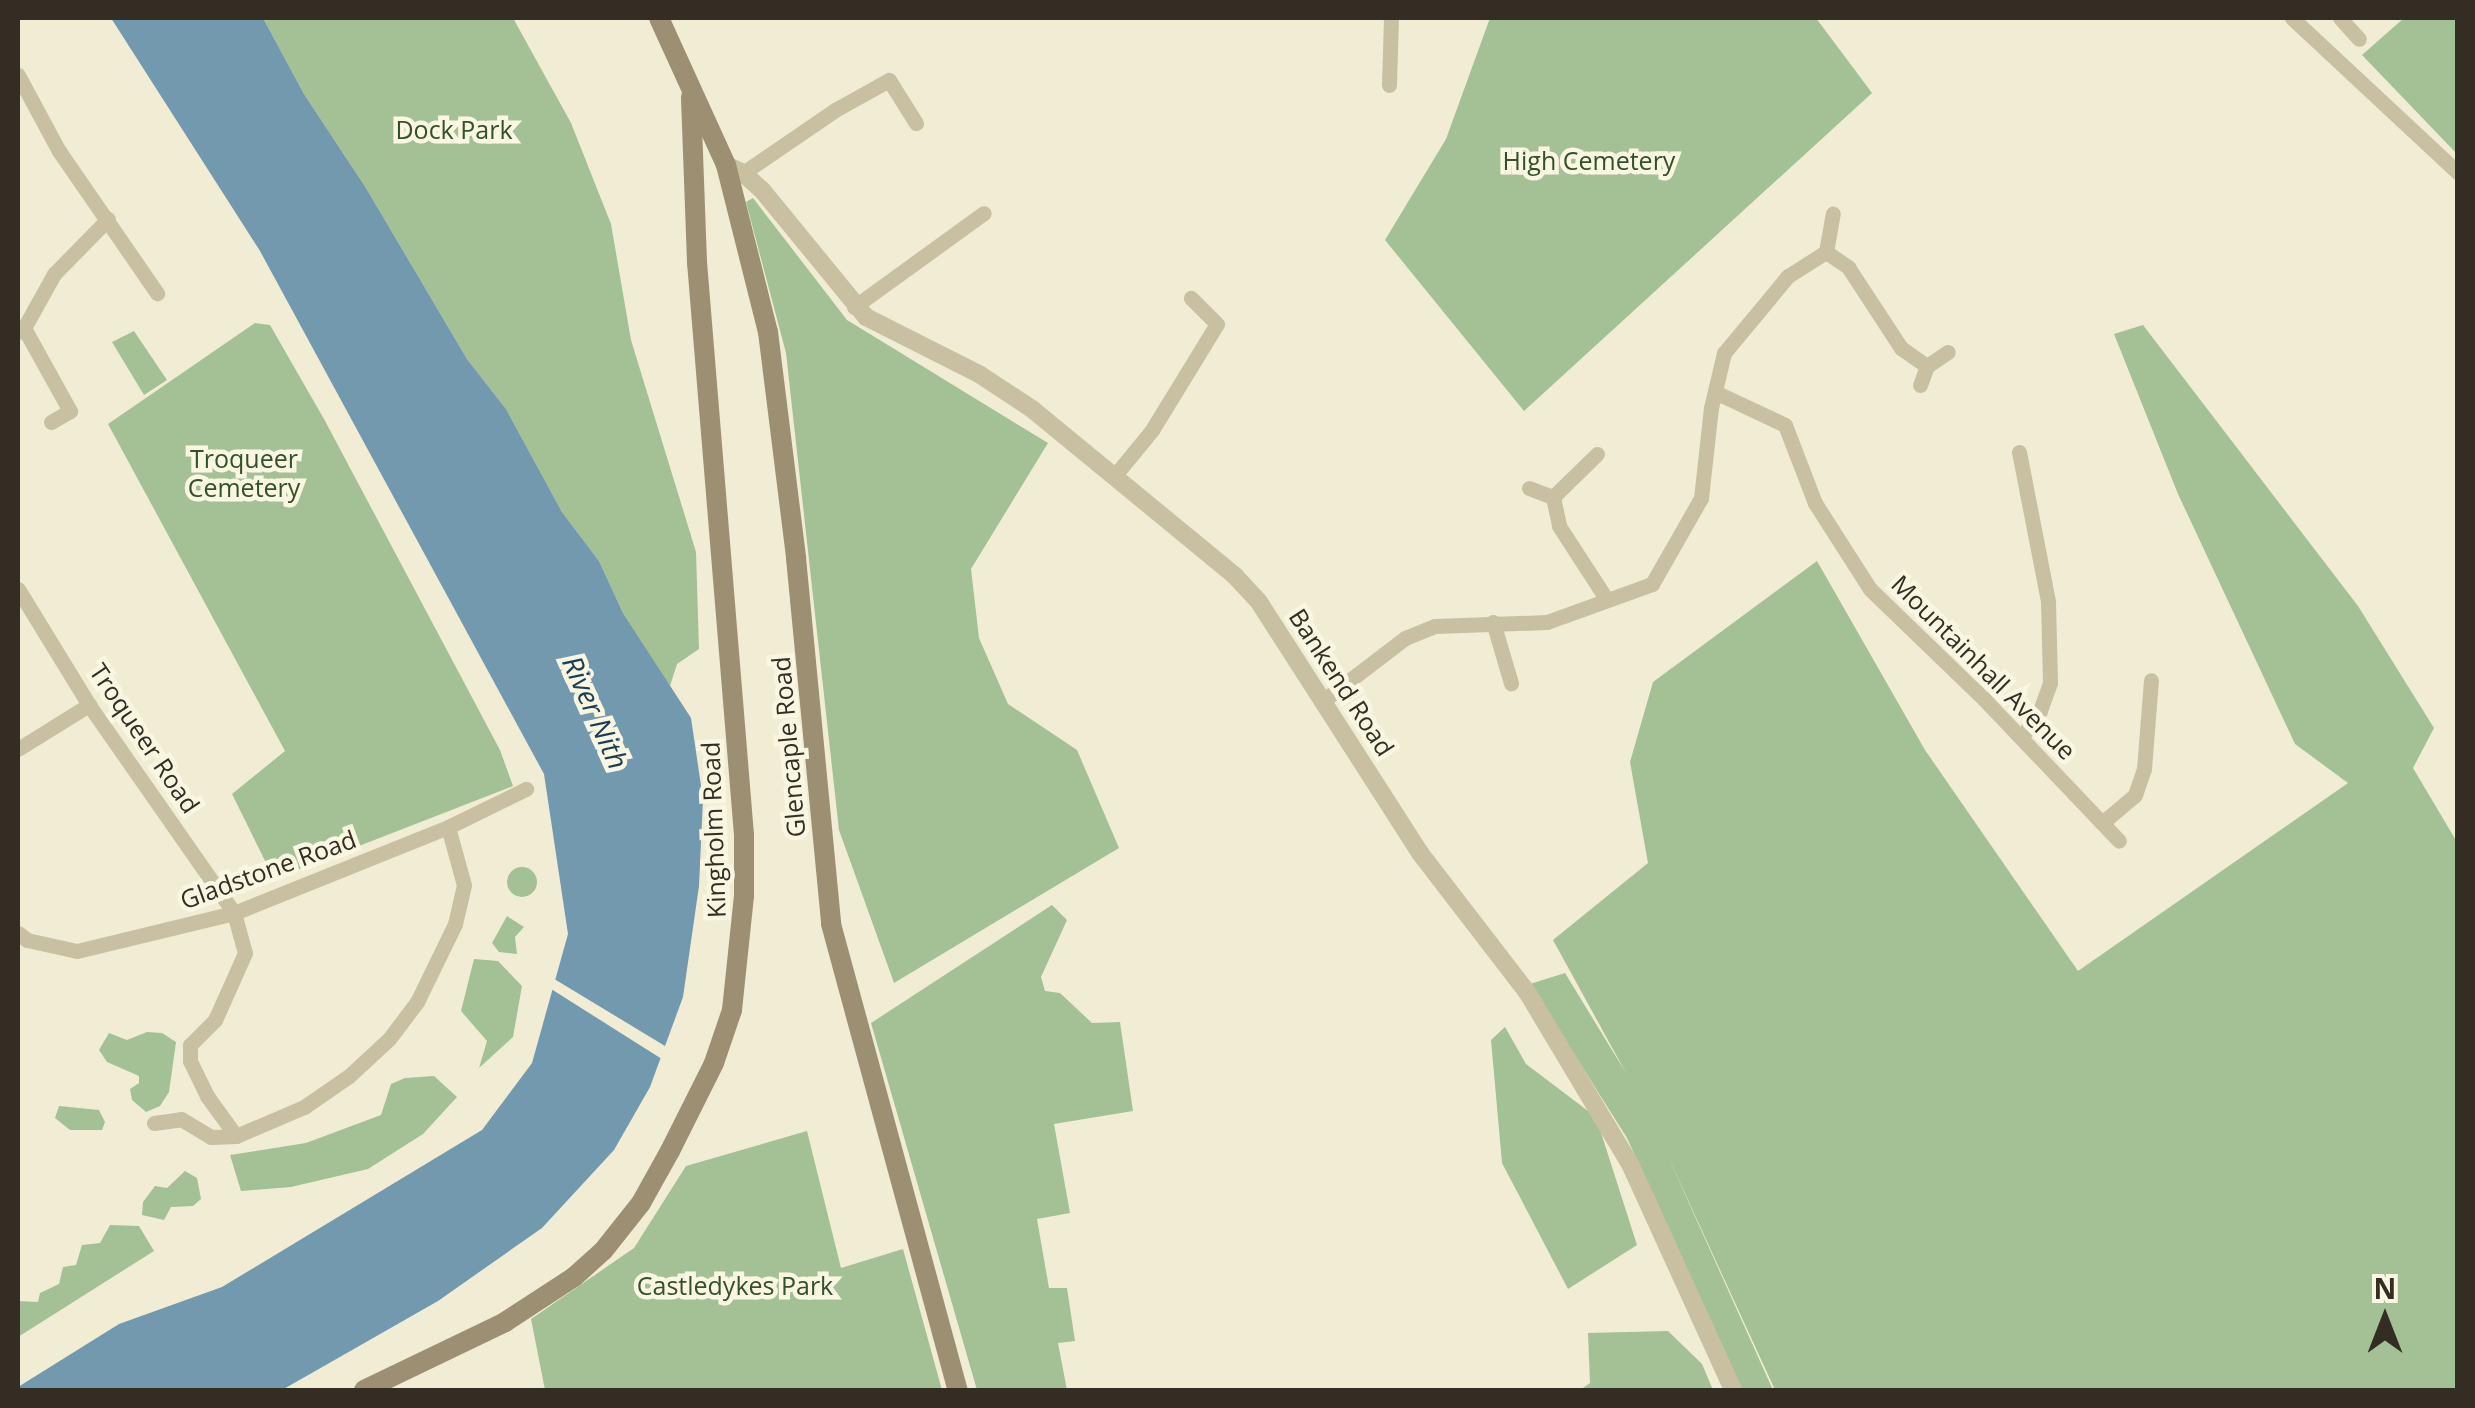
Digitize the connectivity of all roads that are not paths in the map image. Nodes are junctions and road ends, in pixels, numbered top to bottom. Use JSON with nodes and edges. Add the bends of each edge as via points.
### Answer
{"nodes":[{"id":1,"x":659,"y":18,"type":"edge"},
{"id":2,"x":1391,"y":18,"type":"edge"},
{"id":3,"x":2292,"y":18,"type":"edge"},
{"id":4,"x":2340,"y":18,"type":"edge"},
{"id":5,"x":2359,"y":38,"type":"dead end"},
{"id":6,"x":18,"y":75,"type":"edge"},
{"id":7,"x":1389,"y":85,"type":"dead end"},
{"id":8,"x":691,"y":97,"type":"junction"},
{"id":9,"x":25,"y":112,"type":"edge"},
{"id":10,"x":916,"y":123,"type":"dead end"},
{"id":11,"x":735,"y":169,"type":"junction"},
{"id":12,"x":2458,"y":173,"type":"edge"},
{"id":13,"x":984,"y":213,"type":"dead end"},
{"id":14,"x":1833,"y":214,"type":"dead end"},
{"id":15,"x":108,"y":219,"type":"junction"},
{"id":16,"x":1826,"y":252,"type":"junction"},
{"id":17,"x":157,"y":293,"type":"dead end"},
{"id":18,"x":1191,"y":298,"type":"dead end"},
{"id":19,"x":854,"y":307,"type":"junction"},
{"id":20,"x":21,"y":330,"type":"edge"},
{"id":21,"x":1948,"y":352,"type":"dead end"},
{"id":22,"x":1928,"y":366,"type":"junction"},
{"id":23,"x":1920,"y":385,"type":"dead end"},
{"id":24,"x":1715,"y":392,"type":"junction"},
{"id":25,"x":51,"y":422,"type":"dead end"},
{"id":26,"x":2019,"y":452,"type":"dead end"},
{"id":27,"x":1598,"y":454,"type":"dead end"},
{"id":28,"x":1116,"y":474,"type":"junction"},
{"id":29,"x":1529,"y":488,"type":"dead end"},
{"id":30,"x":1553,"y":497,"type":"junction"},
{"id":31,"x":18,"y":590,"type":"edge"},
{"id":32,"x":1607,"y":600,"type":"junction"},
{"id":33,"x":1493,"y":622,"type":"junction"},
{"id":34,"x":2151,"y":680,"type":"dead end"},
{"id":35,"x":1511,"y":683,"type":"dead end"},
{"id":36,"x":1324,"y":700,"type":"junction"},
{"id":37,"x":90,"y":705,"type":"junction"},
{"id":38,"x":2021,"y":738,"type":"junction"},
{"id":39,"x":18,"y":749,"type":"edge"},
{"id":40,"x":526,"y":789,"type":"dead end"},
{"id":41,"x":2102,"y":822,"type":"junction"},
{"id":42,"x":448,"y":827,"type":"junction"},
{"id":43,"x":2119,"y":841,"type":"dead end"},
{"id":44,"x":234,"y":913,"type":"junction"},
{"id":45,"x":18,"y":933,"type":"edge"},
{"id":46,"x":154,"y":1123,"type":"dead end"},
{"id":47,"x":236,"y":1136,"type":"junction"},
{"id":48,"x":364,"y":1390,"type":"edge"},
{"id":49,"x":958,"y":1390,"type":"edge"},
{"id":50,"x":1732,"y":1390,"type":"edge"}],
"edges":[{"from":1,"to":8,"type":"main road","name":"Glencaple Road"},
{"from":2,"to":7,"type":"street"},
{"from":3,"to":12,"type":"street"},
{"from":4,"to":5,"type":"street"},
{"from":6,"to":9,"type":"street"},
{"from":8,"to":11,"type":"main road","name":"Glencaple Road"},
{"from":8,"to":48,"type":"main road","name":"Kingholm Road","via":[[696,262],[744,835],[732,1010],[670,1151],[641,1203],[603,1250],[505,1322]]},
{"from":9,"to":15,"type":"street"},
{"from":10,"to":11,"type":"street","via":[[889,80]]},
{"from":11,"to":19,"type":"street","name":"Bankend Road"},
{"from":11,"to":49,"type":"main road","name":"Glencaple Road","via":[[768,332],[831,924]]},
{"from":13,"to":19,"type":"street"},
{"from":14,"to":16,"type":"street"},
{"from":15,"to":17,"type":"street"},
{"from":15,"to":20,"type":"street","via":[[54,274]]},
{"from":16,"to":22,"type":"street","via":[[1848,268],[1901,348]]},
{"from":16,"to":24,"type":"street","via":[[1788,276],[1724,354]]},
{"from":18,"to":28,"type":"street","via":[[1217,324],[1174,398]]},
{"from":19,"to":28,"type":"street","name":"Bankend Road","via":[[979,374]]},
{"from":20,"to":25,"type":"street","via":[[70,410]]},
{"from":21,"to":22,"type":"street"},
{"from":22,"to":23,"type":"street"},
{"from":24,"to":32,"type":"street","via":[[1701,498],[1652,584]]},
{"from":24,"to":38,"type":"street","name":"Mountainhall Avenue","via":[[1785,424],[1815,503],[1870,588]]},
{"from":26,"to":38,"type":"street","via":[[2048,601],[2050,683]]},
{"from":27,"to":30,"type":"street"},
{"from":28,"to":36,"type":"street","name":"Bankend Road","via":[[1236,576]]},
{"from":29,"to":30,"type":"street"},
{"from":30,"to":32,"type":"street","via":[[1560,526]]},
{"from":31,"to":37,"type":"street","name":"Troqueer Road"},
{"from":32,"to":33,"type":"street","via":[[1547,622]]},
{"from":33,"to":35,"type":"street"},
{"from":33,"to":36,"type":"street","via":[[1436,626],[1405,638]]},
{"from":34,"to":41,"type":"street","via":[[2144,769],[2135,795]]},
{"from":36,"to":50,"type":"street","name":"Bankend Road","via":[[1420,853],[1527,992],[1632,1166]]},
{"from":37,"to":39,"type":"street"},
{"from":37,"to":44,"type":"street","name":"Troqueer Road"},
{"from":38,"to":41,"type":"street","name":"Mountainhall Avenue"},
{"from":40,"to":42,"type":"street","name":"Gladstone Road"},
{"from":41,"to":43,"type":"street","name":"Mountainhall Avenue"},
{"from":42,"to":44,"type":"street","name":"Gladstone Road"},
{"from":42,"to":47,"type":"street","via":[[464,885],[455,924],[417,1002],[349,1076],[304,1107]]},
{"from":44,"to":45,"type":"street","name":"Gladstone Road","via":[[77,951]]},
{"from":44,"to":47,"type":"street","via":[[245,953],[216,1020],[190,1045],[190,1061]]},
{"from":46,"to":47,"type":"street","via":[[181,1120],[212,1138]]}]}
